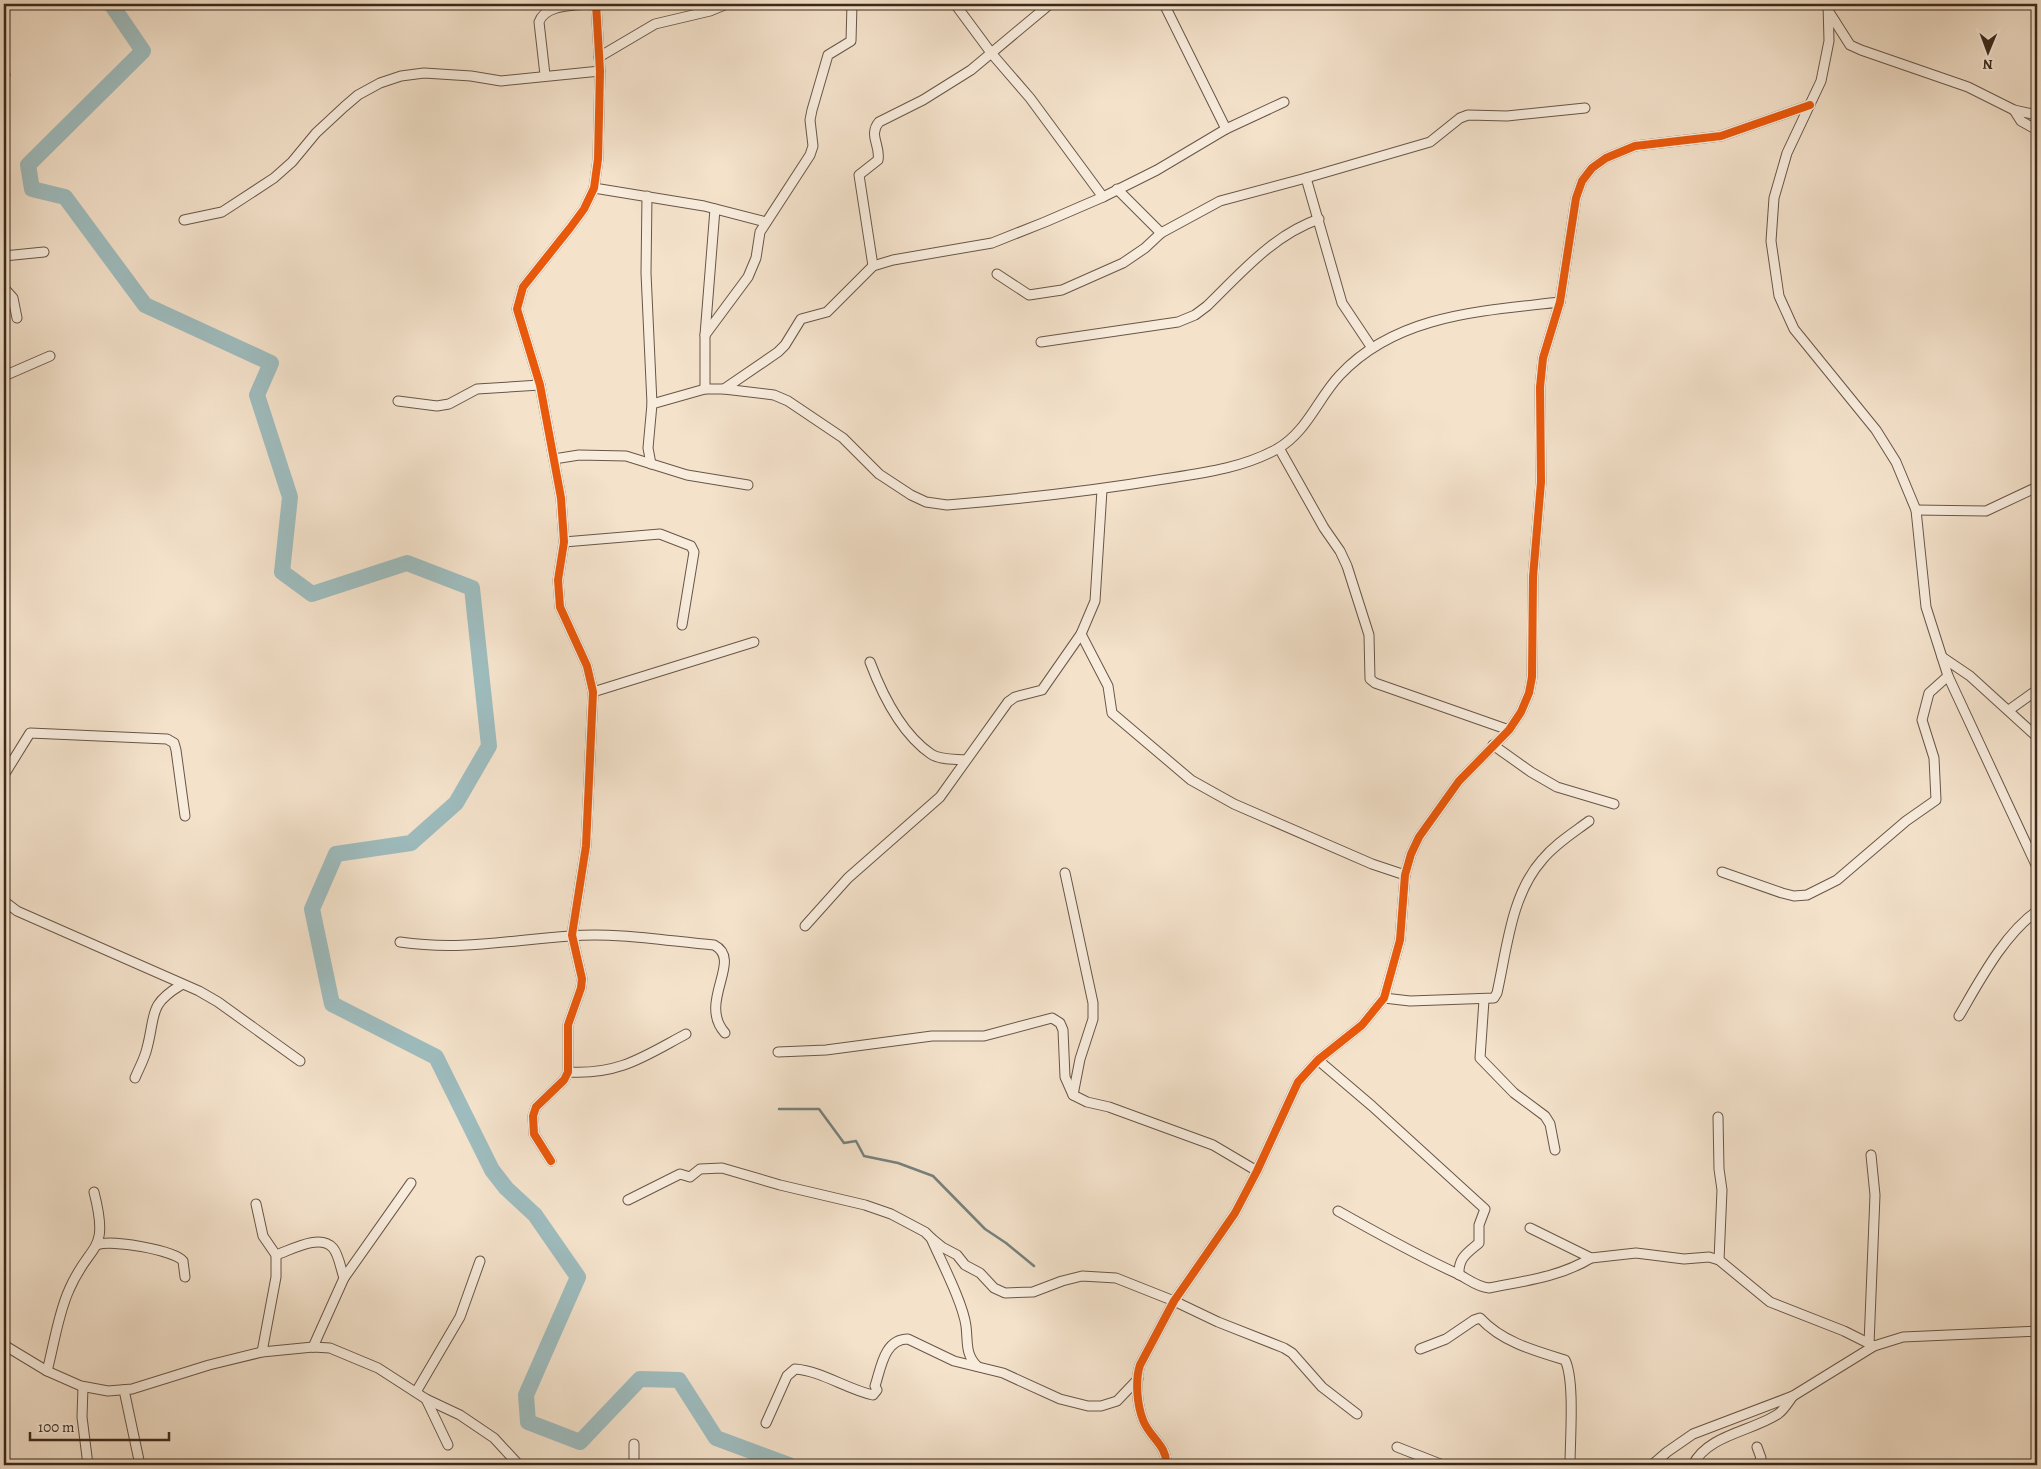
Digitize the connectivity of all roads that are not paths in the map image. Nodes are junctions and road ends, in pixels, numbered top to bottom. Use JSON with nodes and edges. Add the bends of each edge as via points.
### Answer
{"nodes":[{"id":1,"x":586,"y":4,"type":"edge"},
{"id":2,"x":596,"y":4,"type":"edge"},
{"id":3,"x":727,"y":4,"type":"edge"},
{"id":4,"x":852,"y":4,"type":"edge"},
{"id":5,"x":955,"y":4,"type":"edge"},
{"id":6,"x":1050,"y":4,"type":"edge"},
{"id":7,"x":1164,"y":4,"type":"edge"},
{"id":8,"x":1038,"y":7,"type":"edge"},
{"id":9,"x":1828,"y":8,"type":"edge"},
{"id":10,"x":992,"y":54,"type":"junction"},
{"id":11,"x":599,"y":57,"type":"junction"},
{"id":12,"x":600,"y":71,"type":"junction"},
{"id":13,"x":545,"y":75,"type":"junction"},
{"id":14,"x":1284,"y":102,"type":"dead end"},
{"id":15,"x":1810,"y":105,"type":"junction"},
{"id":16,"x":1585,"y":108,"type":"dead end"},
{"id":17,"x":2014,"y":110,"type":"junction"},
{"id":18,"x":2037,"y":115,"type":"edge"},
{"id":19,"x":1226,"y":129,"type":"junction"},
{"id":20,"x":2037,"y":130,"type":"edge"},
{"id":21,"x":1306,"y":178,"type":"junction"},
{"id":22,"x":594,"y":188,"type":"junction"},
{"id":23,"x":1117,"y":190,"type":"junction"},
{"id":24,"x":647,"y":196,"type":"junction"},
{"id":25,"x":1104,"y":197,"type":"junction"},
{"id":26,"x":715,"y":209,"type":"junction"},
{"id":27,"x":1319,"y":219,"type":"junction"},
{"id":28,"x":184,"y":220,"type":"dead end"},
{"id":29,"x":766,"y":222,"type":"junction"},
{"id":30,"x":1161,"y":233,"type":"junction"},
{"id":31,"x":44,"y":252,"type":"dead end"},
{"id":32,"x":4,"y":256,"type":"edge"},
{"id":33,"x":873,"y":266,"type":"junction"},
{"id":34,"x":998,"y":274,"type":"dead end"},
{"id":35,"x":4,"y":288,"type":"edge"},
{"id":36,"x":1560,"y":302,"type":"junction"},
{"id":37,"x":17,"y":318,"type":"dead end"},
{"id":38,"x":705,"y":335,"type":"junction"},
{"id":39,"x":1041,"y":342,"type":"dead end"},
{"id":40,"x":1372,"y":348,"type":"junction"},
{"id":41,"x":50,"y":356,"type":"dead end"},
{"id":42,"x":4,"y":376,"type":"edge"},
{"id":43,"x":540,"y":385,"type":"junction"},
{"id":44,"x":705,"y":389,"type":"junction"},
{"id":45,"x":724,"y":389,"type":"junction"},
{"id":46,"x":398,"y":401,"type":"dead end"},
{"id":47,"x":652,"y":404,"type":"junction"},
{"id":48,"x":1278,"y":448,"type":"junction"},
{"id":49,"x":554,"y":459,"type":"junction"},
{"id":50,"x":651,"y":464,"type":"junction"},
{"id":51,"x":748,"y":485,"type":"dead end"},
{"id":52,"x":2037,"y":487,"type":"edge"},
{"id":53,"x":1102,"y":490,"type":"junction"},
{"id":54,"x":1916,"y":510,"type":"junction"},
{"id":55,"x":564,"y":542,"type":"junction"},
{"id":56,"x":682,"y":626,"type":"dead end"},
{"id":57,"x":1082,"y":634,"type":"junction"},
{"id":58,"x":754,"y":642,"type":"dead end"},
{"id":59,"x":1942,"y":657,"type":"junction"},
{"id":60,"x":870,"y":662,"type":"dead end"},
{"id":61,"x":1948,"y":676,"type":"junction"},
{"id":62,"x":2037,"y":690,"type":"edge"},
{"id":63,"x":593,"y":692,"type":"junction"},
{"id":64,"x":2009,"y":710,"type":"junction"},
{"id":65,"x":1509,"y":730,"type":"junction"},
{"id":66,"x":2037,"y":738,"type":"edge"},
{"id":67,"x":1493,"y":745,"type":"junction"},
{"id":68,"x":965,"y":760,"type":"junction"},
{"id":69,"x":4,"y":775,"type":"edge"},
{"id":70,"x":1614,"y":804,"type":"dead end"},
{"id":71,"x":185,"y":816,"type":"dead end"},
{"id":72,"x":1589,"y":821,"type":"dead end"},
{"id":73,"x":2037,"y":867,"type":"edge"},
{"id":74,"x":1722,"y":872,"type":"dead end"},
{"id":75,"x":1065,"y":873,"type":"dead end"},
{"id":76,"x":1405,"y":875,"type":"junction"},
{"id":77,"x":4,"y":901,"type":"edge"},
{"id":78,"x":2037,"y":912,"type":"edge"},
{"id":79,"x":805,"y":926,"type":"dead end"},
{"id":80,"x":572,"y":935,"type":"junction"},
{"id":81,"x":400,"y":942,"type":"dead end"},
{"id":82,"x":181,"y":985,"type":"junction"},
{"id":83,"x":1384,"y":998,"type":"junction"},
{"id":84,"x":1484,"y":1000,"type":"junction"},
{"id":85,"x":1959,"y":1016,"type":"dead end"},
{"id":86,"x":725,"y":1033,"type":"dead end"},
{"id":87,"x":686,"y":1034,"type":"dead end"},
{"id":88,"x":778,"y":1052,"type":"dead end"},
{"id":89,"x":1318,"y":1060,"type":"junction"},
{"id":90,"x":300,"y":1061,"type":"dead end"},
{"id":91,"x":568,"y":1072,"type":"junction"},
{"id":92,"x":135,"y":1078,"type":"dead end"},
{"id":93,"x":1073,"y":1095,"type":"junction"},
{"id":94,"x":1718,"y":1117,"type":"dead end"},
{"id":95,"x":1555,"y":1150,"type":"dead end"},
{"id":96,"x":1871,"y":1155,"type":"dead end"},
{"id":97,"x":551,"y":1162,"type":"dead end"},
{"id":98,"x":1257,"y":1171,"type":"junction"},
{"id":99,"x":411,"y":1183,"type":"dead end"},
{"id":100,"x":94,"y":1192,"type":"dead end"},
{"id":101,"x":628,"y":1200,"type":"dead end"},
{"id":102,"x":256,"y":1204,"type":"dead end"},
{"id":103,"x":1338,"y":1212,"type":"dead end"},
{"id":104,"x":1530,"y":1228,"type":"dead end"},
{"id":105,"x":930,"y":1238,"type":"junction"},
{"id":106,"x":97,"y":1245,"type":"junction"},
{"id":107,"x":276,"y":1256,"type":"junction"},
{"id":108,"x":1591,"y":1258,"type":"junction"},
{"id":109,"x":1719,"y":1260,"type":"junction"},
{"id":110,"x":480,"y":1261,"type":"dead end"},
{"id":111,"x":1459,"y":1275,"type":"junction"},
{"id":112,"x":185,"y":1277,"type":"dead end"},
{"id":113,"x":344,"y":1278,"type":"junction"},
{"id":114,"x":1174,"y":1301,"type":"junction"},
{"id":115,"x":2037,"y":1331,"type":"edge"},
{"id":116,"x":4,"y":1345,"type":"edge"},
{"id":117,"x":1871,"y":1345,"type":"junction"},
{"id":118,"x":313,"y":1347,"type":"junction"},
{"id":119,"x":1420,"y":1349,"type":"dead end"},
{"id":120,"x":262,"y":1352,"type":"junction"},
{"id":121,"x":979,"y":1368,"type":"junction"},
{"id":122,"x":47,"y":1371,"type":"junction"},
{"id":123,"x":1138,"y":1379,"type":"junction"},
{"id":124,"x":83,"y":1387,"type":"junction"},
{"id":125,"x":124,"y":1390,"type":"junction"},
{"id":126,"x":416,"y":1392,"type":"junction"},
{"id":127,"x":1793,"y":1396,"type":"junction"},
{"id":128,"x":426,"y":1399,"type":"junction"},
{"id":129,"x":1357,"y":1414,"type":"dead end"},
{"id":130,"x":766,"y":1424,"type":"dead end"},
{"id":131,"x":634,"y":1444,"type":"dead end"},
{"id":132,"x":448,"y":1445,"type":"dead end"},
{"id":133,"x":1397,"y":1447,"type":"dead end"},
{"id":134,"x":1757,"y":1447,"type":"dead end"},
{"id":135,"x":88,"y":1465,"type":"edge"},
{"id":136,"x":140,"y":1465,"type":"edge"},
{"id":137,"x":520,"y":1465,"type":"edge"},
{"id":138,"x":634,"y":1465,"type":"edge"},
{"id":139,"x":1166,"y":1465,"type":"edge"},
{"id":140,"x":1443,"y":1465,"type":"edge"},
{"id":141,"x":1570,"y":1465,"type":"edge"},
{"id":142,"x":1652,"y":1465,"type":"edge"},
{"id":143,"x":1693,"y":1465,"type":"edge"},
{"id":144,"x":1758,"y":1465,"type":"edge"}],
"edges":[{"from":1,"to":13,"type":"street","via":[[548,10],[542,15],[539,22]]},
{"from":2,"to":11,"type":"street"},
{"from":3,"to":11,"type":"street","via":[[655,24]]},
{"from":4,"to":29,"type":"street","via":[[850,41],[828,55],[815,95],[810,120],[813,146],[810,156]]},
{"from":5,"to":10,"type":"street"},
{"from":6,"to":8,"type":"street"},
{"from":7,"to":19,"type":"street"},
{"from":8,"to":10,"type":"street"},
{"from":9,"to":15,"type":"street","via":[[1826,64]]},
{"from":9,"to":17,"type":"street","via":[[1850,45],[1968,87]]},
{"from":10,"to":25,"type":"street","via":[[1030,98]]},
{"from":10,"to":33,"type":"street","via":[[923,100],[874,127],[878,160],[859,175]]},
{"from":11,"to":12,"type":"street"},
{"from":12,"to":13,"type":"street"},
{"from":12,"to":22,"type":"street","via":[[598,159]]},
{"from":13,"to":28,"type":"street","via":[[501,81],[424,73],[380,83],[344,107],[274,178],[222,212]]},
{"from":14,"to":19,"type":"street"},
{"from":15,"to":36,"type":"street","via":[[1721,136],[1635,146],[1606,158],[1592,168],[1582,181],[1576,198]]},
{"from":15,"to":54,"type":"street","via":[[1787,153],[1774,198],[1771,241],[1779,296],[1794,329],[1876,430],[1896,462]]},
{"from":16,"to":21,"type":"street","via":[[1460,118],[1430,142]]},
{"from":17,"to":18,"type":"street"},
{"from":17,"to":20,"type":"street","via":[[2021,120]]},
{"from":19,"to":23,"type":"street","via":[[1192,151]]},
{"from":21,"to":27,"type":"street"},
{"from":21,"to":30,"type":"street","via":[[1220,201]]},
{"from":22,"to":24,"type":"street"},
{"from":22,"to":43,"type":"street","via":[[584,209],[523,286],[519,296],[518,309]]},
{"from":23,"to":25,"type":"street"},
{"from":23,"to":30,"type":"street"},
{"from":24,"to":26,"type":"street"},
{"from":24,"to":47,"type":"street","via":[[646,273]]},
{"from":25,"to":33,"type":"street","via":[[992,243]]},
{"from":26,"to":29,"type":"street"},
{"from":26,"to":38,"type":"street"},
{"from":27,"to":39,"type":"street","via":[[1300,226],[1271,245],[1195,315],[1178,322]]},
{"from":27,"to":40,"type":"street","via":[[1342,303]]},
{"from":29,"to":38,"type":"street","via":[[760,232],[756,258],[748,277]]},
{"from":30,"to":34,"type":"street","via":[[1123,263],[1062,290],[1029,295]]},
{"from":31,"to":32,"type":"street"},
{"from":33,"to":45,"type":"street","via":[[827,312],[801,319],[778,352]]},
{"from":35,"to":37,"type":"street","via":[[13,298]]},
{"from":36,"to":40,"type":"street","via":[[1450,317],[1413,326]]},
{"from":36,"to":65,"type":"street","via":[[1543,358],[1540,387],[1541,482],[1533,577],[1532,677],[1530,693]]},
{"from":38,"to":44,"type":"street"},
{"from":40,"to":48,"type":"street","via":[[1339,375],[1298,431]]},
{"from":41,"to":42,"type":"street"},
{"from":43,"to":46,"type":"street","via":[[477,389],[449,404],[437,406]]},
{"from":43,"to":49,"type":"street"},
{"from":44,"to":45,"type":"street"},
{"from":44,"to":47,"type":"street"},
{"from":45,"to":53,"type":"street","via":[[756,392],[788,401],[844,438],[879,474],[926,502],[947,505]]},
{"from":47,"to":50,"type":"street","via":[[648,448]]},
{"from":48,"to":53,"type":"street","via":[[1255,460],[1220,470]]},
{"from":48,"to":65,"type":"street","via":[[1347,566],[1369,635],[1370,679],[1375,684]]},
{"from":49,"to":50,"type":"street","via":[[579,455],[626,456]]},
{"from":49,"to":55,"type":"street"},
{"from":50,"to":51,"type":"street","via":[[687,475]]},
{"from":52,"to":54,"type":"street","via":[[1986,511]]},
{"from":53,"to":57,"type":"street","via":[[1095,601]]},
{"from":54,"to":59,"type":"street","via":[[1926,607]]},
{"from":55,"to":56,"type":"street","via":[[660,534],[691,546],[694,552]]},
{"from":55,"to":63,"type":"street","via":[[558,580],[560,607],[587,666]]},
{"from":57,"to":68,"type":"street","via":[[1042,690],[1008,702]]},
{"from":57,"to":76,"type":"street","via":[[1108,686],[1112,713],[1191,780],[1263,819]]},
{"from":58,"to":63,"type":"street"},
{"from":59,"to":61,"type":"street"},
{"from":59,"to":64,"type":"street"},
{"from":60,"to":68,"type":"street","via":[[891,709],[918,742],[941,758]]},
{"from":61,"to":73,"type":"street"},
{"from":61,"to":74,"type":"street","via":[[1929,693],[1922,720],[1934,758],[1936,800],[1906,821],[1837,880],[1807,895],[1782,893]]},
{"from":62,"to":64,"type":"street"},
{"from":63,"to":80,"type":"street","via":[[586,846]]},
{"from":64,"to":66,"type":"street"},
{"from":65,"to":67,"type":"street"},
{"from":67,"to":70,"type":"street","via":[[1558,787]]},
{"from":67,"to":76,"type":"street","via":[[1459,781],[1419,837]]},
{"from":68,"to":79,"type":"street","via":[[940,797],[848,878]]},
{"from":69,"to":71,"type":"street","via":[[30,733],[167,739],[174,743],[176,750]]},
{"from":72,"to":84,"type":"street","via":[[1553,848],[1528,879],[1513,920],[1498,993],[1494,998]]},
{"from":75,"to":93,"type":"street","via":[[1093,1003],[1093,1020],[1080,1059]]},
{"from":76,"to":83,"type":"street","via":[[1400,940]]},
{"from":77,"to":82,"type":"street","via":[[17,911]]},
{"from":78,"to":85,"type":"street","via":[[2022,924],[1988,966]]},
{"from":80,"to":81,"type":"street","via":[[475,946],[445,947]]},
{"from":80,"to":86,"type":"street","via":[[641,938],[714,945],[721,949],[725,955],[725,966],[716,997],[716,1016],[717,1024]]},
{"from":80,"to":91,"type":"street","via":[[582,980],[568,1025]]},
{"from":82,"to":90,"type":"street","via":[[218,1002]]},
{"from":82,"to":92,"type":"street","via":[[165,995],[154,1010],[147,1049]]},
{"from":83,"to":84,"type":"street"},
{"from":83,"to":89,"type":"street","via":[[1362,1025]]},
{"from":84,"to":95,"type":"street","via":[[1480,1058],[1514,1093],[1544,1116],[1550,1124]]},
{"from":87,"to":91,"type":"street","via":[[640,1059],[607,1072]]},
{"from":88,"to":93,"type":"street","via":[[834,1049],[932,1036],[984,1036],[1052,1018],[1060,1023],[1063,1030],[1065,1077]]},
{"from":89,"to":98,"type":"street","via":[[1298,1082]]},
{"from":89,"to":111,"type":"street","via":[[1484,1209],[1479,1225],[1479,1243],[1462,1257]]},
{"from":91,"to":97,"type":"street","via":[[536,1107],[533,1116],[534,1134]]},
{"from":93,"to":98,"type":"street","via":[[1213,1145]]},
{"from":94,"to":109,"type":"street","via":[[1722,1190]]},
{"from":96,"to":117,"type":"street","via":[[1875,1195]]},
{"from":98,"to":114,"type":"street","via":[[1235,1213]]},
{"from":99,"to":113,"type":"street"},
{"from":100,"to":106,"type":"street","via":[[101,1219],[101,1236]]},
{"from":101,"to":105,"type":"street","via":[[680,1174],[690,1177],[700,1169],[722,1168],[865,1205],[891,1214]]},
{"from":102,"to":107,"type":"street","via":[[264,1236]]},
{"from":103,"to":111,"type":"street","via":[[1430,1263]]},
{"from":104,"to":108,"type":"street"},
{"from":105,"to":114,"type":"street","via":[[1005,1293],[1033,1292],[1082,1276],[1101,1276],[1116,1278]]},
{"from":105,"to":121,"type":"street","via":[[964,1318],[969,1359]]},
{"from":106,"to":112,"type":"street","via":[[110,1242],[168,1252],[183,1261]]},
{"from":106,"to":122,"type":"street","via":[[68,1291]]},
{"from":107,"to":113,"type":"street","via":[[316,1242],[326,1243],[334,1250]]},
{"from":107,"to":120,"type":"street","via":[[276,1276]]},
{"from":108,"to":109,"type":"street","via":[[1636,1253]]},
{"from":108,"to":111,"type":"street","via":[[1560,1273],[1489,1288]]},
{"from":109,"to":117,"type":"street","via":[[1770,1302]]},
{"from":110,"to":126,"type":"street","via":[[460,1317]]},
{"from":113,"to":118,"type":"street"},
{"from":114,"to":123,"type":"street","via":[[1140,1365]]},
{"from":114,"to":129,"type":"street","via":[[1284,1348],[1322,1387]]},
{"from":115,"to":117,"type":"street","via":[[1903,1337]]},
{"from":116,"to":122,"type":"street"},
{"from":117,"to":127,"type":"street"},
{"from":118,"to":120,"type":"street"},
{"from":118,"to":126,"type":"street","via":[[330,1348],[354,1357]]},
{"from":119,"to":141,"type":"street","via":[[1446,1339],[1480,1318],[1489,1328],[1525,1348],[1565,1360],[1570,1392]]},
{"from":120,"to":125,"type":"street"},
{"from":121,"to":123,"type":"street","via":[[1003,1374],[1060,1399],[1088,1406],[1101,1406],[1117,1400]]},
{"from":121,"to":130,"type":"street","via":[[902,1339],[888,1349],[873,1395],[807,1370],[795,1369],[787,1376]]},
{"from":122,"to":124,"type":"street"},
{"from":123,"to":139,"type":"street","via":[[1143,1420],[1161,1445]]},
{"from":124,"to":125,"type":"street"},
{"from":124,"to":135,"type":"street","via":[[82,1417]]},
{"from":125,"to":136,"type":"street"},
{"from":126,"to":128,"type":"street"},
{"from":127,"to":142,"type":"street","via":[[1693,1434]]},
{"from":127,"to":143,"type":"street","via":[[1780,1413],[1716,1443]]},
{"from":128,"to":132,"type":"street"},
{"from":128,"to":137,"type":"street","via":[[494,1438]]},
{"from":131,"to":138,"type":"street"},
{"from":133,"to":140,"type":"street"},
{"from":134,"to":144,"type":"street","via":[[1761,1458]]}]}
